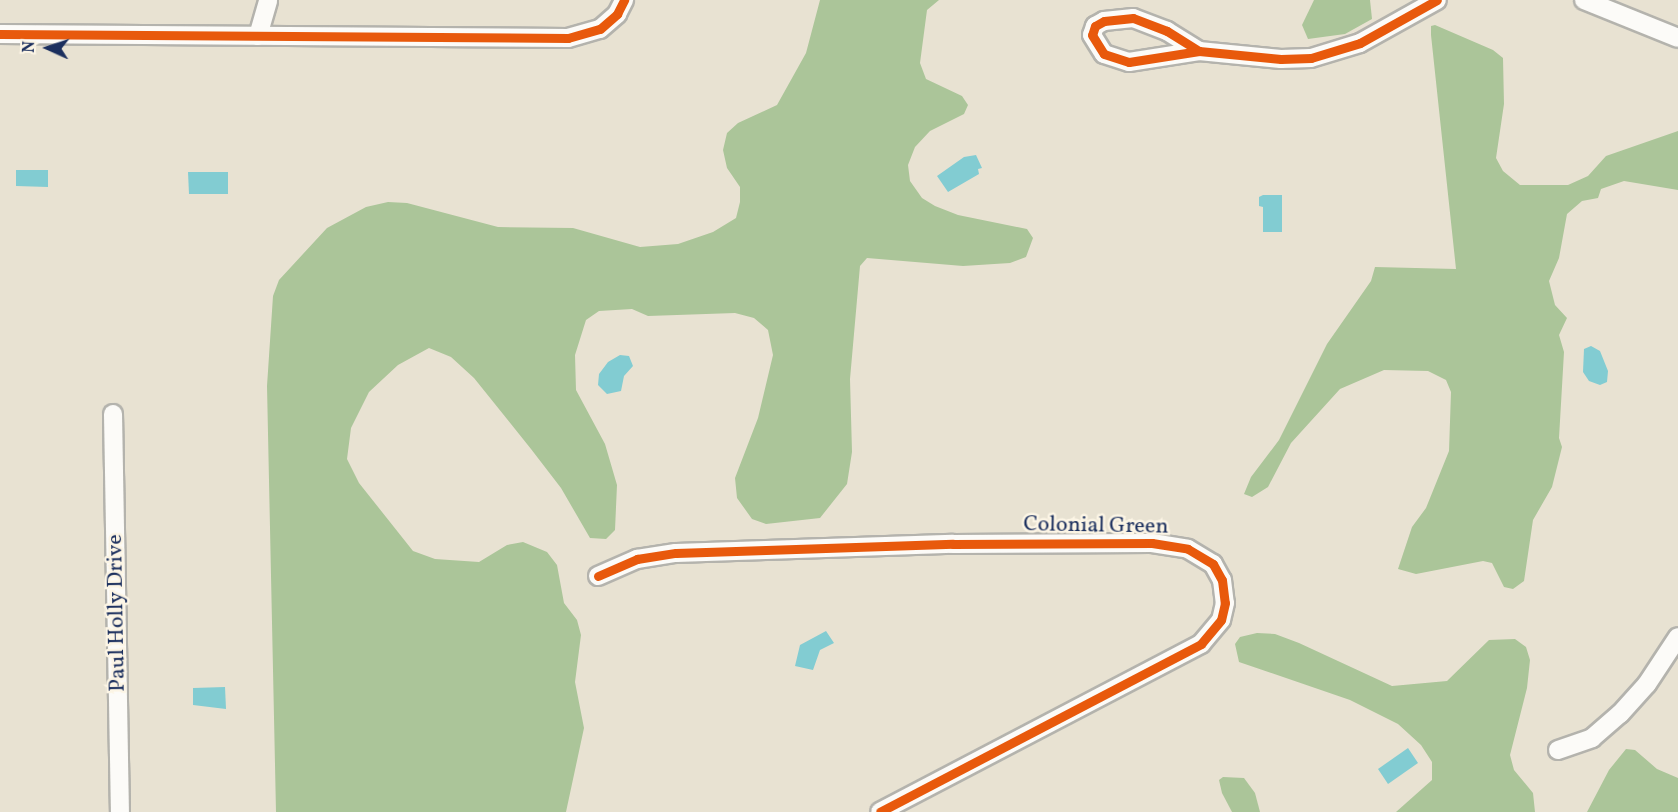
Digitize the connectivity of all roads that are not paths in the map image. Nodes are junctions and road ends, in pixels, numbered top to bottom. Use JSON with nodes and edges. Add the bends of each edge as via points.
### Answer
{"nodes":[{"id":1,"x":268,"y":0,"type":"edge"},
{"id":2,"x":624,"y":0,"type":"edge"},
{"id":3,"x":1437,"y":0,"type":"edge"},
{"id":4,"x":1584,"y":0,"type":"edge"},
{"id":5,"x":0,"y":34,"type":"edge"},
{"id":6,"x":258,"y":36,"type":"junction"},
{"id":7,"x":1678,"y":38,"type":"edge"},
{"id":8,"x":1199,"y":51,"type":"junction"},
{"id":9,"x":113,"y":414,"type":"dead end"},
{"id":10,"x":597,"y":576,"type":"dead end"},
{"id":11,"x":1678,"y":637,"type":"edge"},
{"id":12,"x":1558,"y":750,"type":"dead end"},
{"id":13,"x":120,"y":812,"type":"edge"},
{"id":14,"x":880,"y":812,"type":"edge"}],
"edges":[{"from":1,"to":6,"type":"street"},
{"from":2,"to":6,"type":"street","via":[[609,22],[579,37]]},
{"from":3,"to":8,"type":"street","via":[[1360,43],[1327,55],[1281,59]]},
{"from":4,"to":7,"type":"street"},
{"from":5,"to":6,"type":"street"},
{"from":8,"to":8,"type":"street","via":[[1167,31],[1134,18],[1104,21],[1095,26],[1092,35],[1099,51],[1122,62],[1137,63]]},
{"from":9,"to":13,"type":"street","name":"Paul Holly Drive"},
{"from":10,"to":14,"type":"street","name":"Colonial Green","via":[[650,556],[888,546],[1152,543],[1188,549],[1213,564],[1226,603],[1221,620],[1201,644]]},
{"from":11,"to":12,"type":"street","via":[[1647,684],[1603,731]]}]}
